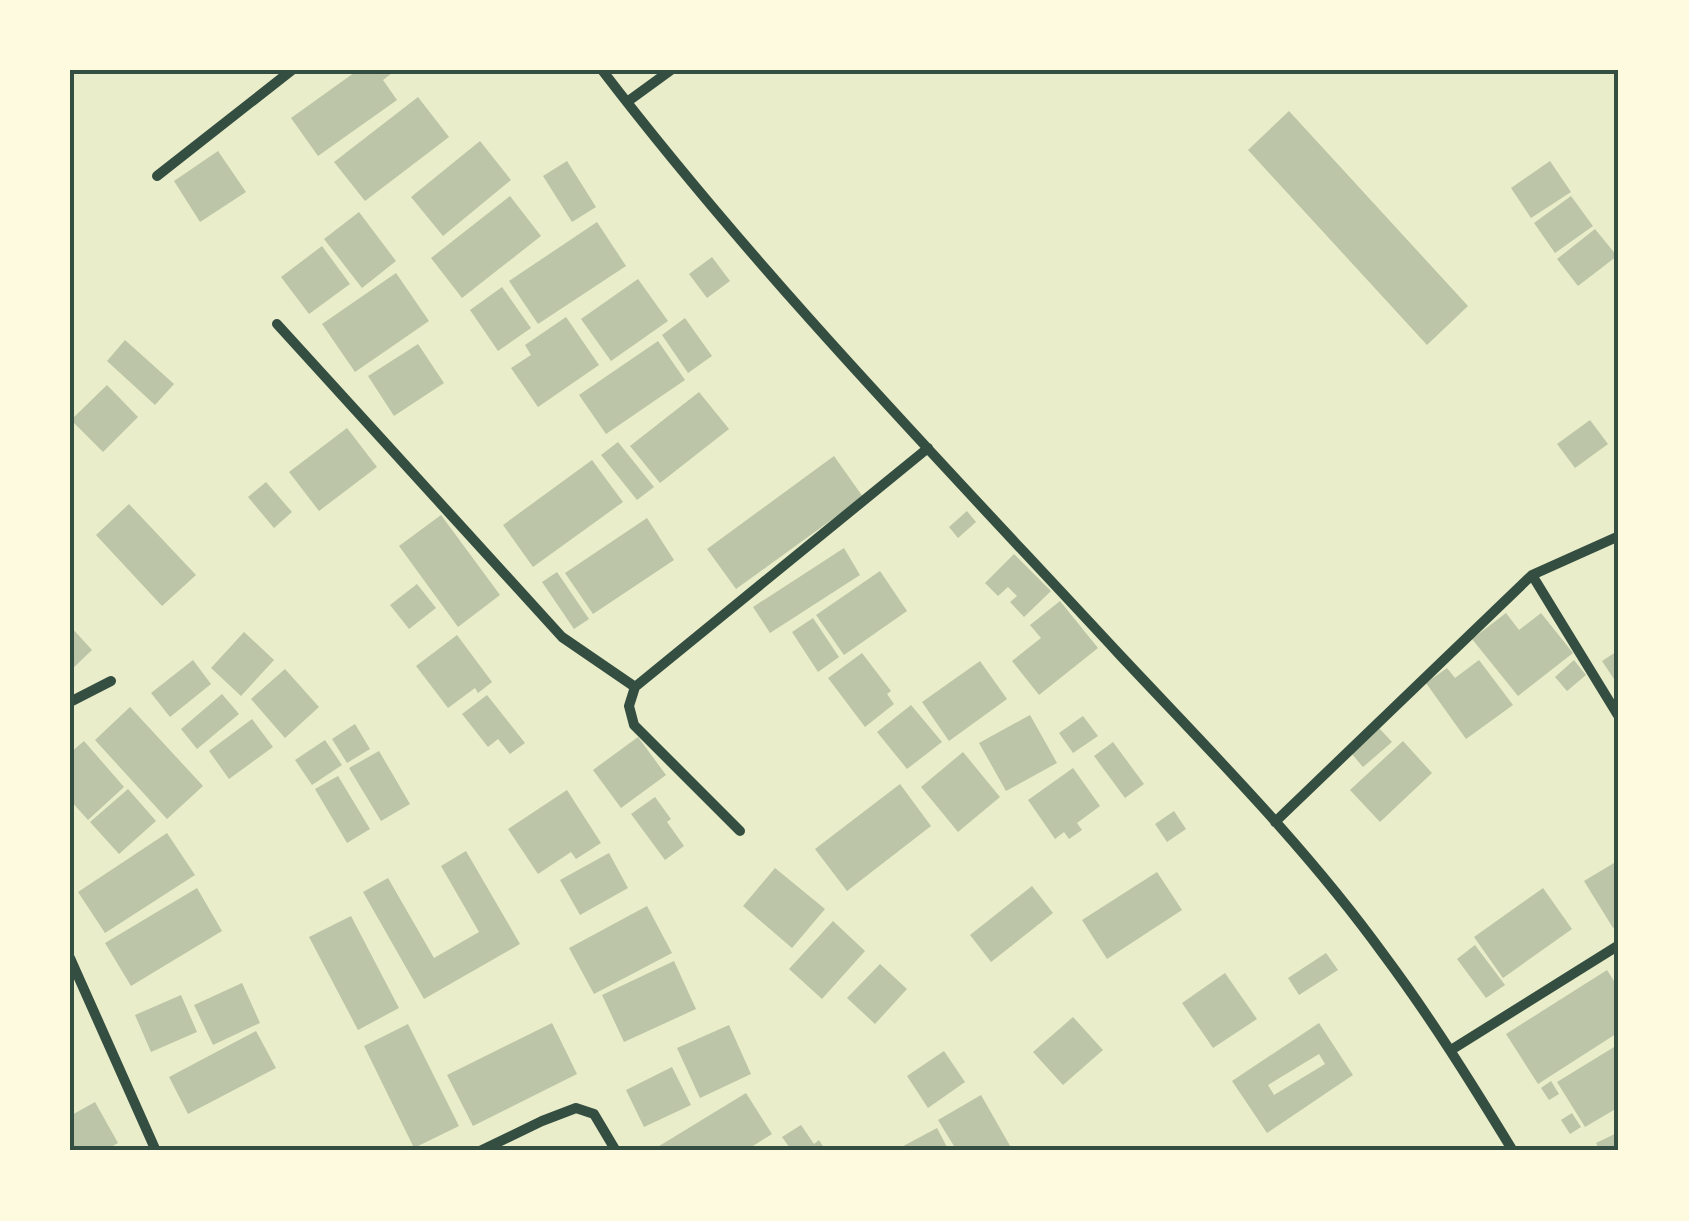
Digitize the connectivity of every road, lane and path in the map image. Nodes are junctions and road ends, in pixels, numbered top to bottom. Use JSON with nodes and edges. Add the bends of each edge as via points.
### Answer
{"nodes":[{"id":1,"x":292,"y":70,"type":"edge"},
{"id":2,"x":602,"y":70,"type":"edge"},
{"id":3,"x":670,"y":70,"type":"edge"},
{"id":4,"x":627,"y":102,"type":"junction"},
{"id":5,"x":157,"y":176,"type":"dead end"},
{"id":6,"x":277,"y":324,"type":"dead end"},
{"id":7,"x":928,"y":448,"type":"junction"},
{"id":8,"x":1619,"y":536,"type":"edge"},
{"id":9,"x":1532,"y":574,"type":"junction"},
{"id":10,"x":112,"y":681,"type":"dead end"},
{"id":11,"x":635,"y":687,"type":"junction"},
{"id":12,"x":70,"y":702,"type":"edge"},
{"id":13,"x":1619,"y":717,"type":"edge"},
{"id":14,"x":1275,"y":822,"type":"junction"},
{"id":15,"x":740,"y":831,"type":"dead end"},
{"id":16,"x":1619,"y":945,"type":"edge"},
{"id":17,"x":70,"y":958,"type":"edge"},
{"id":18,"x":1451,"y":1050,"type":"junction"},
{"id":19,"x":156,"y":1151,"type":"edge"},
{"id":20,"x":480,"y":1151,"type":"edge"},
{"id":21,"x":616,"y":1151,"type":"edge"},
{"id":22,"x":1513,"y":1151,"type":"edge"}],
"edges":[{"from":1,"to":5,"type":"street"},
{"from":2,"to":4,"type":"street"},
{"from":3,"to":4,"type":"street"},
{"from":4,"to":7,"type":"street"},
{"from":6,"to":11,"type":"street","via":[[562,637]]},
{"from":7,"to":11,"type":"street"},
{"from":7,"to":14,"type":"street"},
{"from":8,"to":9,"type":"street"},
{"from":9,"to":13,"type":"street"},
{"from":9,"to":14,"type":"street"},
{"from":10,"to":12,"type":"street"},
{"from":11,"to":15,"type":"street","via":[[629,706],[634,724]]},
{"from":14,"to":18,"type":"street","via":[[1383,952]]},
{"from":16,"to":18,"type":"street"},
{"from":17,"to":19,"type":"street"},
{"from":18,"to":22,"type":"street"},
{"from":20,"to":21,"type":"street","via":[[576,1108],[594,1114]]}]}
